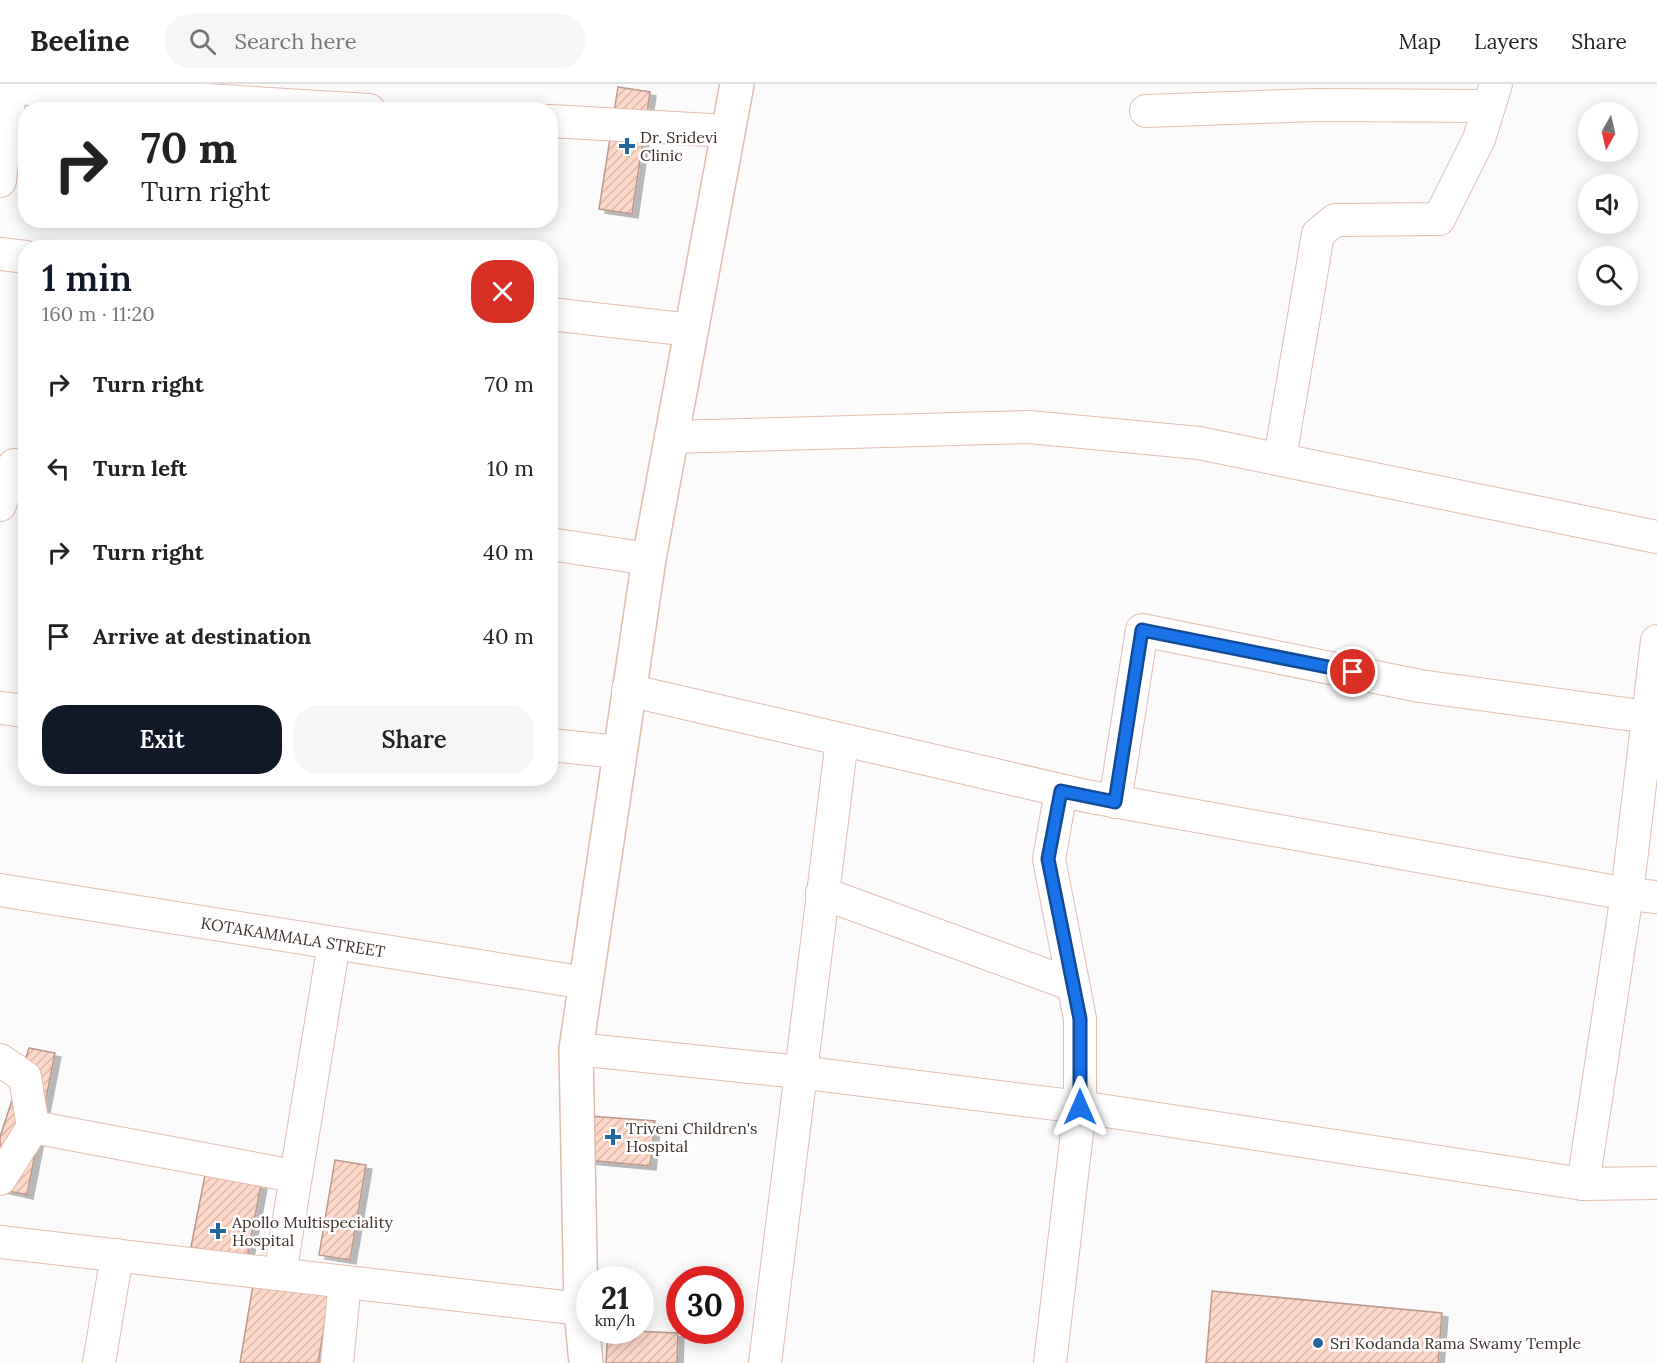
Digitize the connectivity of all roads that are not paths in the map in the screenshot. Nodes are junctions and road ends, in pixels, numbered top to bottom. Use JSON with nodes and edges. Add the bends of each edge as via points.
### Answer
{"nodes":[{"id":1,"x":737,"y":84,"type":"edge"},
{"id":2,"x":11,"y":86,"type":"edge"},
{"id":3,"x":300,"y":95,"type":"edge"},
{"id":4,"x":1492,"y":95,"type":"edge"},
{"id":5,"x":332,"y":102,"type":"edge"},
{"id":6,"x":1146,"y":111,"type":"dead end"},
{"id":7,"x":558,"y":121,"type":"edge"},
{"id":8,"x":728,"y":131,"type":"junction"},
{"id":9,"x":0,"y":181,"type":"edge"},
{"id":10,"x":0,"y":254,"type":"edge"},
{"id":11,"x":18,"y":256,"type":"edge"},
{"id":12,"x":558,"y":315,"type":"edge"},
{"id":13,"x":691,"y":330,"type":"junction"},
{"id":14,"x":671,"y":437,"type":"junction"},
{"id":15,"x":1280,"y":458,"type":"junction"},
{"id":16,"x":13,"y":466,"type":"edge"},
{"id":17,"x":0,"y":505,"type":"edge"},
{"id":18,"x":1657,"y":537,"type":"edge"},
{"id":19,"x":558,"y":545,"type":"edge"},
{"id":20,"x":649,"y":559,"type":"junction"},
{"id":21,"x":1657,"y":641,"type":"edge"},
{"id":22,"x":628,"y":690,"type":"junction"},
{"id":23,"x":0,"y":708,"type":"edge"},
{"id":24,"x":18,"y":710,"type":"edge"},
{"id":25,"x":1648,"y":717,"type":"junction"},
{"id":26,"x":842,"y":740,"type":"junction"},
{"id":27,"x":558,"y":746,"type":"edge"},
{"id":28,"x":620,"y":752,"type":"junction"},
{"id":29,"x":1061,"y":791,"type":"junction"},
{"id":30,"x":1115,"y":802,"type":"junction"},
{"id":31,"x":0,"y":890,"type":"edge"},
{"id":32,"x":822,"y":894,"type":"junction"},
{"id":33,"x":1642,"y":896,"type":"edge"},
{"id":34,"x":334,"y":943,"type":"junction"},
{"id":35,"x":586,"y":983,"type":"junction"},
{"id":36,"x":1073,"y":986,"type":"junction"},
{"id":37,"x":576,"y":1049,"type":"junction"},
{"id":38,"x":0,"y":1060,"type":"edge"},
{"id":39,"x":799,"y":1072,"type":"junction"},
{"id":40,"x":1080,"y":1107,"type":"junction"},
{"id":41,"x":33,"y":1127,"type":"junction"},
{"id":42,"x":294,"y":1176,"type":"junction"},
{"id":43,"x":0,"y":1179,"type":"edge"},
{"id":44,"x":1657,"y":1183,"type":"edge"},
{"id":45,"x":1583,"y":1184,"type":"junction"},
{"id":46,"x":0,"y":1242,"type":"edge"},
{"id":47,"x":117,"y":1255,"type":"junction"},
{"id":48,"x":580,"y":1266,"type":"edge"},
{"id":49,"x":280,"y":1274,"type":"junction"},
{"id":50,"x":345,"y":1282,"type":"junction"},
{"id":51,"x":576,"y":1309,"type":"edge"},
{"id":52,"x":584,"y":1344,"type":"edge"},
{"id":53,"x":99,"y":1363,"type":"edge"},
{"id":54,"x":337,"y":1363,"type":"edge"},
{"id":55,"x":586,"y":1363,"type":"edge"},
{"id":56,"x":765,"y":1363,"type":"edge"},
{"id":57,"x":1050,"y":1363,"type":"edge"}],
"edges":[{"from":1,"to":8,"type":"street"},
{"from":2,"to":3,"type":"street"},
{"from":2,"to":9,"type":"street"},
{"from":3,"to":5,"type":"street"},
{"from":4,"to":6,"type":"street"},
{"from":4,"to":15,"type":"street","via":[[1479,139],[1438,219],[1335,220],[1318,234]]},
{"from":7,"to":8,"type":"street"},
{"from":8,"to":13,"type":"street"},
{"from":10,"to":11,"type":"street"},
{"from":12,"to":13,"type":"street"},
{"from":13,"to":14,"type":"street"},
{"from":14,"to":15,"type":"street","via":[[1029,427],[1199,443]]},
{"from":14,"to":20,"type":"street"},
{"from":15,"to":18,"type":"street"},
{"from":16,"to":17,"type":"street"},
{"from":19,"to":20,"type":"street"},
{"from":20,"to":22,"type":"street"},
{"from":21,"to":25,"type":"street"},
{"from":22,"to":26,"type":"street"},
{"from":22,"to":28,"type":"street"},
{"from":23,"to":24,"type":"street"},
{"from":25,"to":30,"type":"street","via":[[1420,686],[1142,630]]},
{"from":25,"to":33,"type":"street"},
{"from":26,"to":29,"type":"street"},
{"from":26,"to":32,"type":"street"},
{"from":27,"to":28,"type":"street"},
{"from":28,"to":35,"type":"street"},
{"from":29,"to":30,"type":"street"},
{"from":29,"to":36,"type":"street","via":[[1048,859]]},
{"from":30,"to":33,"type":"street"},
{"from":31,"to":34,"type":"street","name":"KOTAKAMMALA STREET"},
{"from":32,"to":36,"type":"street"},
{"from":32,"to":39,"type":"street"},
{"from":33,"to":45,"type":"street"},
{"from":34,"to":35,"type":"street","name":"KOTAKAMMALA STREET"},
{"from":34,"to":42,"type":"street"},
{"from":35,"to":37,"type":"street"},
{"from":36,"to":40,"type":"street","via":[[1080,1019]]},
{"from":37,"to":39,"type":"street"},
{"from":37,"to":48,"type":"street"},
{"from":38,"to":41,"type":"street","via":[[25,1077]]},
{"from":39,"to":40,"type":"street"},
{"from":39,"to":56,"type":"street"},
{"from":40,"to":45,"type":"street"},
{"from":40,"to":57,"type":"street"},
{"from":41,"to":42,"type":"street"},
{"from":41,"to":43,"type":"street"},
{"from":42,"to":49,"type":"street"},
{"from":44,"to":45,"type":"street"},
{"from":46,"to":47,"type":"street"},
{"from":47,"to":49,"type":"street"},
{"from":47,"to":53,"type":"street"},
{"from":49,"to":50,"type":"street"},
{"from":50,"to":51,"type":"street"},
{"from":50,"to":54,"type":"street"},
{"from":52,"to":55,"type":"street"}]}
